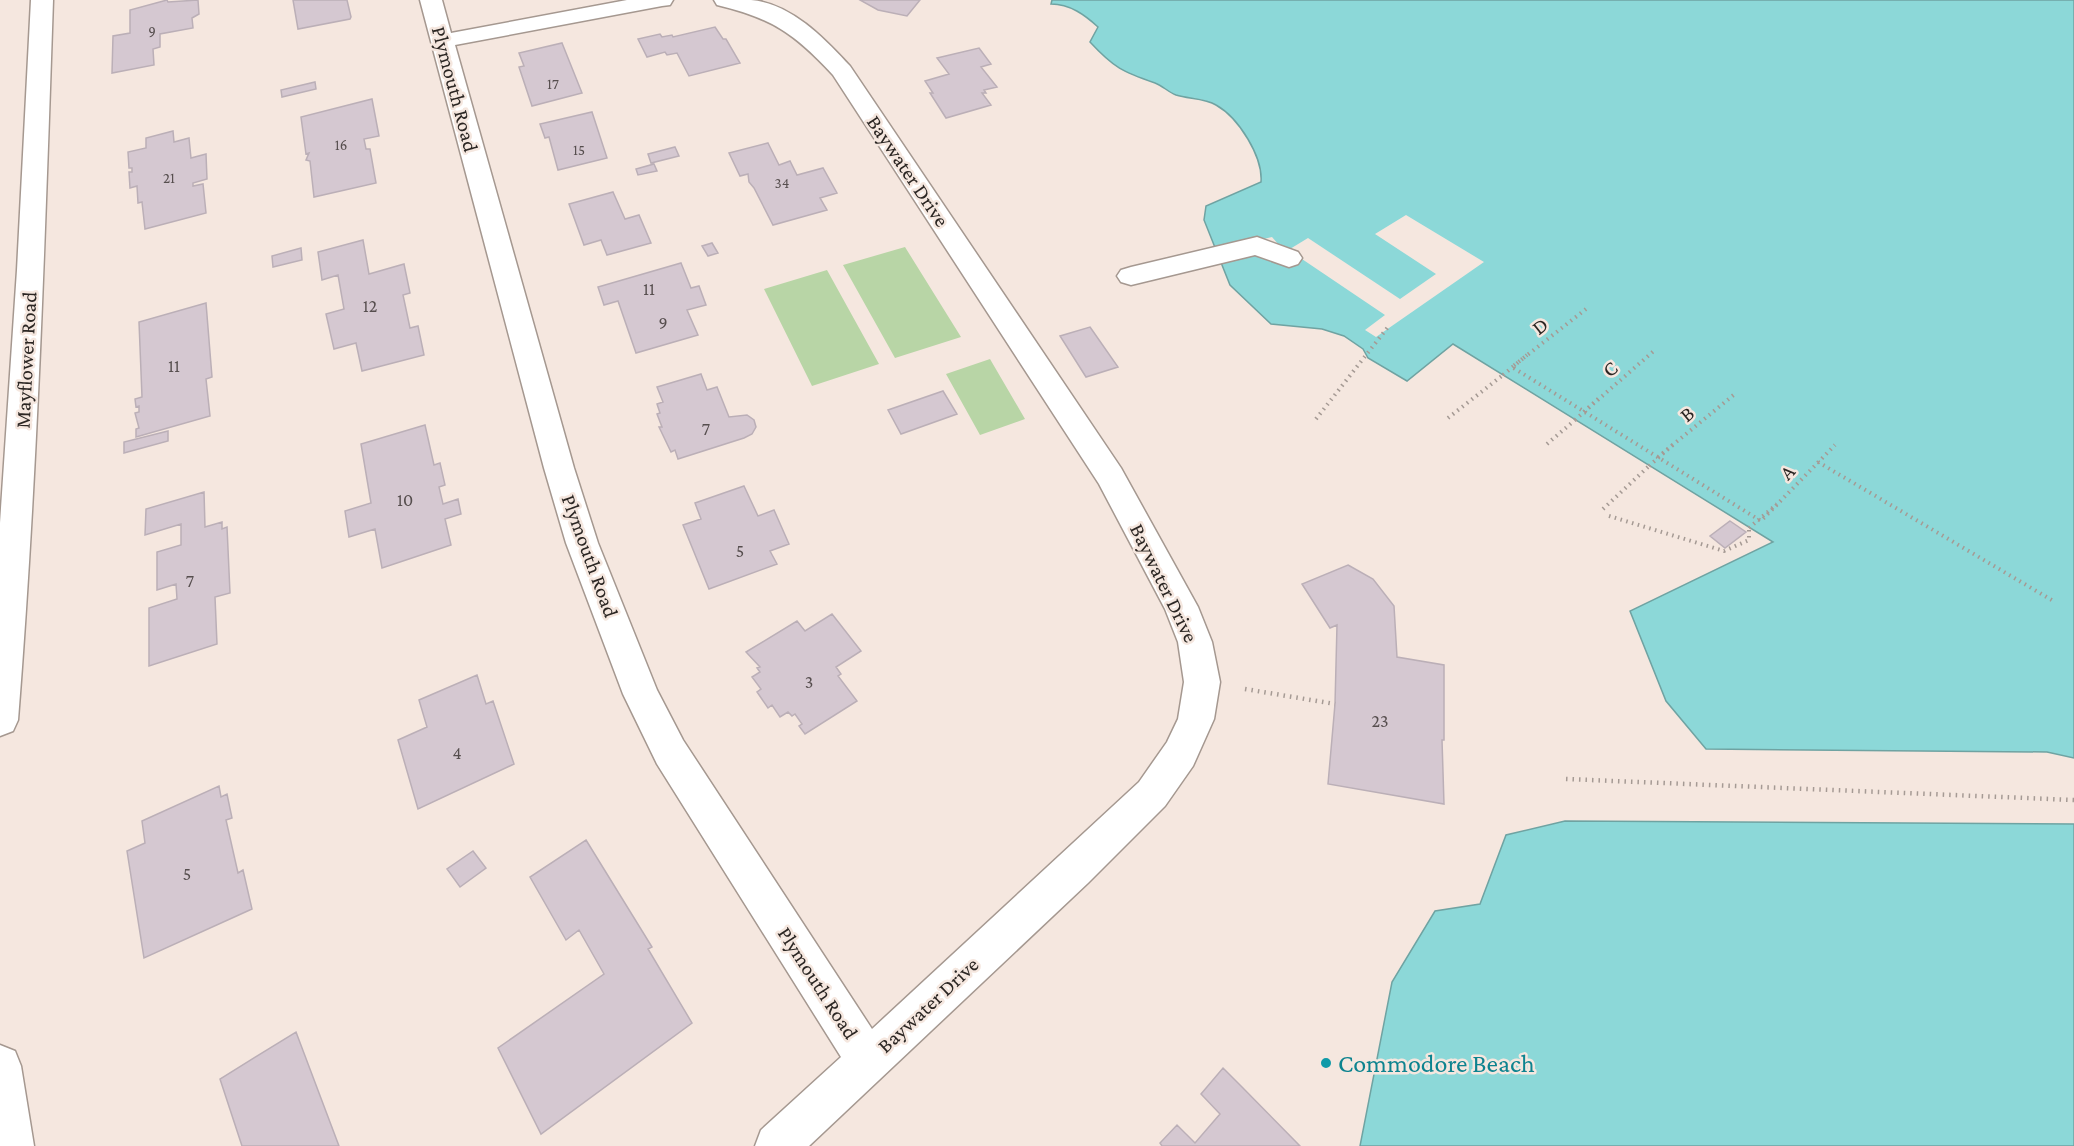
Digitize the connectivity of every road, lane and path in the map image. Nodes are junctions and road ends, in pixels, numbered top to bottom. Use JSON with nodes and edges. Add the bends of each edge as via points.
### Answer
{"nodes":[{"id":1,"x":42,"y":0,"type":"edge"},
{"id":2,"x":431,"y":0,"type":"edge"},
{"id":3,"x":662,"y":0,"type":"edge"},
{"id":4,"x":725,"y":0,"type":"edge"},
{"id":5,"x":442,"y":41,"type":"junction"},
{"id":6,"x":1289,"y":258,"type":"dead end"},
{"id":7,"x":1131,"y":276,"type":"dead end"},
{"id":8,"x":1586,"y":309,"type":"dead end"},
{"id":9,"x":1388,"y":327,"type":"dead end"},
{"id":10,"x":1656,"y":349,"type":"dead end"},
{"id":11,"x":1527,"y":355,"type":"junction"},
{"id":12,"x":1512,"y":367,"type":"joint"},
{"id":13,"x":1503,"y":375,"type":"joint"},
{"id":14,"x":1736,"y":393,"type":"dead end"},
{"id":15,"x":1599,"y":398,"type":"junction"},
{"id":16,"x":1584,"y":412,"type":"junction"},
{"id":17,"x":1448,"y":418,"type":"dead end"},
{"id":18,"x":1316,"y":419,"type":"dead end"},
{"id":19,"x":1675,"y":443,"type":"junction"},
{"id":20,"x":1547,"y":444,"type":"dead end"},
{"id":21,"x":1835,"y":445,"type":"dead end"},
{"id":22,"x":1658,"y":457,"type":"junction"},
{"id":23,"x":1818,"y":462,"type":"junction"},
{"id":24,"x":1777,"y":504,"type":"junction"},
{"id":25,"x":1602,"y":509,"type":"dead end"},
{"id":26,"x":1609,"y":516,"type":"dead end"},
{"id":27,"x":1761,"y":521,"type":"joint"},
{"id":28,"x":1749,"y":528,"type":"joint"},
{"id":29,"x":2055,"y":602,"type":"dead end"},
{"id":30,"x":1202,"y":682,"type":"junction"},
{"id":31,"x":1335,"y":704,"type":"dead end"},
{"id":32,"x":0,"y":720,"type":"edge"},
{"id":33,"x":1566,"y":779,"type":"dead end"},
{"id":34,"x":2074,"y":800,"type":"edge"},
{"id":35,"x":868,"y":1061,"type":"junction"},
{"id":36,"x":0,"y":1066,"type":"edge"},
{"id":37,"x":12,"y":1146,"type":"edge"},
{"id":38,"x":777,"y":1146,"type":"edge"}],
"edges":[{"from":1,"to":32,"type":"street","name":"Mayflower Road","via":[[29,313]]},
{"from":2,"to":5,"type":"street","name":"Plymouth Road"},
{"from":3,"to":5,"type":"street"},
{"from":4,"to":30,"type":"street","name":"Baywater Drive","via":[[772,13],[814,40],[842,71],[1110,476],[1180,607],[1195,642]]},
{"from":5,"to":35,"type":"street","name":"Plymouth Road","via":[[559,468],[582,543],[641,694],[670,752]]},
{"from":6,"to":7,"type":"street","via":[[1257,246]]},
{"from":8,"to":11,"type":"path","name":"D"},
{"from":9,"to":18,"type":"path"},
{"from":10,"to":15,"type":"path","name":"C"},
{"from":11,"to":12,"type":"path","name":"D"},
{"from":11,"to":13,"type":"path","bridge":true},
{"from":12,"to":16,"type":"path"},
{"from":13,"to":17,"type":"path"},
{"from":14,"to":19,"type":"path","name":"B"},
{"from":15,"to":16,"type":"path","name":"C"},
{"from":15,"to":20,"type":"path","bridge":true},
{"from":16,"to":22,"type":"path"},
{"from":19,"to":22,"type":"path","name":"B"},
{"from":19,"to":25,"type":"path","bridge":true},
{"from":21,"to":23,"type":"path","name":"A"},
{"from":22,"to":27,"type":"path"},
{"from":23,"to":24,"type":"path","name":"A"},
{"from":23,"to":29,"type":"path"},
{"from":24,"to":27,"type":"path","name":"A"},
{"from":24,"to":28,"type":"path","bridge":true},
{"from":26,"to":28,"type":"path","via":[[1724,551],[1749,540]]},
{"from":30,"to":31,"type":"path"},
{"from":30,"to":35,"type":"street","name":"Baywater Drive","via":[[1196,719],[1180,754],[1152,794]]},
{"from":33,"to":34,"type":"path"},
{"from":35,"to":38,"type":"street","name":"Baywater Drive"},
{"from":36,"to":37,"type":"street"}]}
